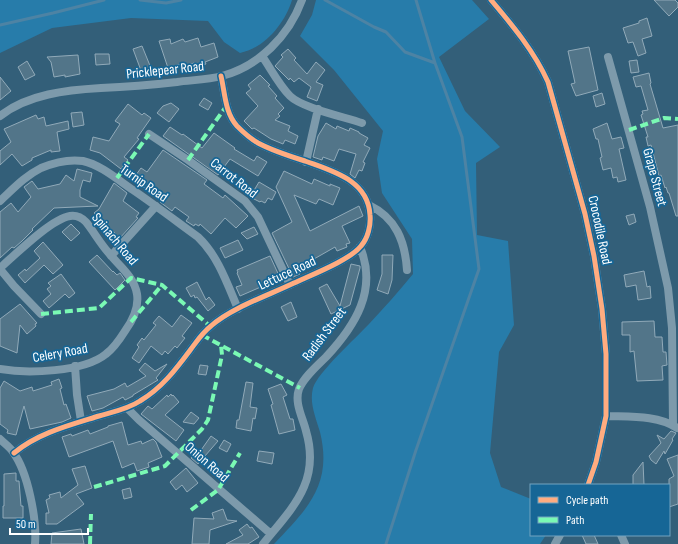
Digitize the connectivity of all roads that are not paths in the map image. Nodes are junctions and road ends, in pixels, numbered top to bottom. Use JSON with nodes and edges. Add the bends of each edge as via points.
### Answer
{"nodes":[{"id":1,"x":302,"y":0,"type":"edge"},
{"id":2,"x":491,"y":0,"type":"edge"},
{"id":3,"x":262,"y":56,"type":"junction"},
{"id":4,"x":608,"y":57,"type":"dead end"},
{"id":5,"x":221,"y":76,"type":"junction"},
{"id":6,"x":318,"y":109,"type":"junction"},
{"id":7,"x":0,"y":116,"type":"edge"},
{"id":8,"x":362,"y":123,"type":"dead end"},
{"id":9,"x":149,"y":134,"type":"dead end"},
{"id":10,"x":306,"y":162,"type":"junction"},
{"id":11,"x":0,"y":201,"type":"edge"},
{"id":12,"x":369,"y":205,"type":"junction"},
{"id":13,"x":156,"y":206,"type":"junction"},
{"id":14,"x":360,"y":247,"type":"junction"},
{"id":15,"x":111,"y":256,"type":"junction"},
{"id":16,"x":0,"y":269,"type":"edge"},
{"id":17,"x":407,"y":270,"type":"dead end"},
{"id":18,"x":131,"y":278,"type":"joint"},
{"id":19,"x":290,"y":285,"type":"junction"},
{"id":20,"x":238,"y":309,"type":"junction"},
{"id":21,"x":41,"y":314,"type":"dead end"},
{"id":22,"x":75,"y":366,"type":"junction"},
{"id":23,"x":0,"y":369,"type":"edge"},
{"id":24,"x":127,"y":408,"type":"junction"},
{"id":25,"x":606,"y":416,"type":"junction"},
{"id":26,"x":81,"y":422,"type":"junction"},
{"id":27,"x":676,"y":427,"type":"edge"},
{"id":28,"x":0,"y":439,"type":"edge"},
{"id":29,"x":14,"y":453,"type":"junction"},
{"id":30,"x":588,"y":484,"type":"edge"},
{"id":31,"x":271,"y":534,"type":"junction"},
{"id":32,"x":35,"y":544,"type":"edge"},
{"id":33,"x":263,"y":544,"type":"edge"}],
"edges":[{"from":1,"to":3,"type":"street","name":"Pricklepear Road","via":[[295,18],[283,36]]},
{"from":2,"to":25,"type":"street","name":"Crocodile Road","via":[[532,51],[543,70],[585,214],[602,309],[606,354]]},
{"from":3,"to":5,"type":"street","name":"Pricklepear Road","via":[[240,69]]},
{"from":3,"to":6,"type":"street","via":[[291,96]]},
{"from":4,"to":27,"type":"street","name":"Grape Street","via":[[650,207],[668,288]]},
{"from":5,"to":7,"type":"street","name":"Pricklepear Road","via":[[141,86],[59,92],[18,104]]},
{"from":5,"to":10,"type":"street","name":"Lettuce Road","via":[[229,114],[238,127],[256,142]]},
{"from":6,"to":8,"type":"street"},
{"from":6,"to":10,"type":"street"},
{"from":9,"to":19,"type":"street","name":"Carrot Road","via":[[245,201],[258,217]]},
{"from":10,"to":12,"type":"street","name":"Lettuce Road","via":[[350,179],[362,192]]},
{"from":11,"to":13,"type":"street","name":"Turnip Road","via":[[41,168],[59,162],[81,161],[117,178]]},
{"from":12,"to":14,"type":"street","name":"Lettuce Road","via":[[370,227]]},
{"from":12,"to":17,"type":"street","via":[[384,215],[398,233],[406,256]]},
{"from":13,"to":15,"type":"street"},
{"from":13,"to":20,"type":"street","name":"Turnip Road","via":[[206,245],[220,267]]},
{"from":14,"to":19,"type":"street","name":"Lettuce Road","via":[[341,260]]},
{"from":14,"to":31,"type":"street","name":"Radish Street","via":[[367,268],[367,284],[361,306],[340,340],[300,388],[298,401],[311,452],[306,484],[292,508]]},
{"from":15,"to":16,"type":"street","name":"Spinach Road","via":[[82,218],[70,216],[57,221]]},
{"from":15,"to":18,"type":"street","name":"Spinach Road"},
{"from":16,"to":21,"type":"street"},
{"from":18,"to":22,"type":"street","name":"Celery Road","via":[[137,294],[131,322],[107,354],[90,363]]},
{"from":19,"to":20,"type":"street","name":"Lettuce Road"},
{"from":20,"to":24,"type":"street","name":"Lettuce Road","via":[[210,326],[165,382],[138,403]]},
{"from":22,"to":23,"type":"street","name":"Celery Road","via":[[25,372]]},
{"from":22,"to":26,"type":"street"},
{"from":24,"to":26,"type":"street","name":"Lettuce Road"},
{"from":24,"to":31,"type":"street","name":"Onion Road"},
{"from":25,"to":27,"type":"street","via":[[650,419]]},
{"from":25,"to":30,"type":"street","name":"Crocodile Road"},
{"from":26,"to":29,"type":"street","name":"Lettuce Road","via":[[35,439]]},
{"from":28,"to":29,"type":"street"},
{"from":29,"to":32,"type":"street","via":[[31,499],[36,521]]},
{"from":31,"to":33,"type":"street"}]}
